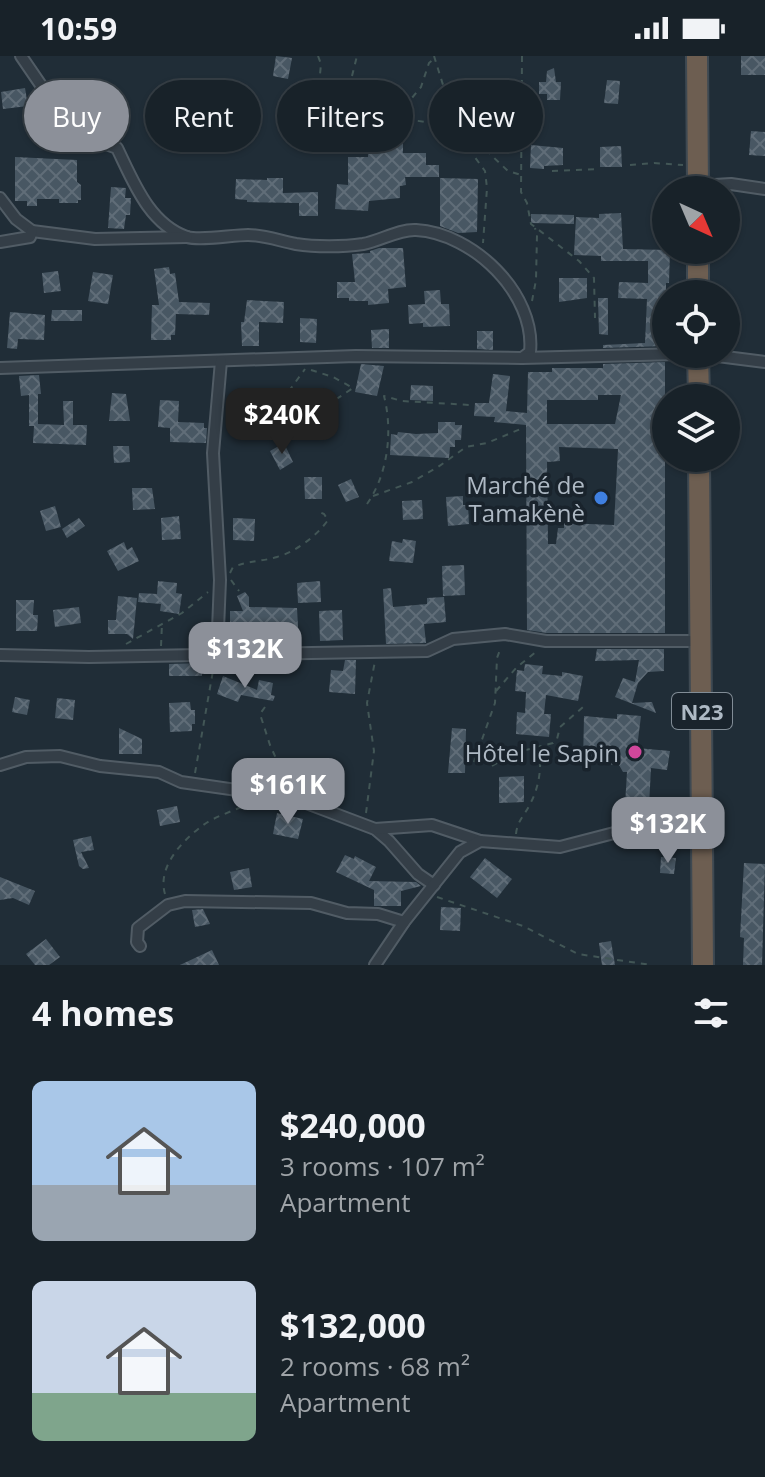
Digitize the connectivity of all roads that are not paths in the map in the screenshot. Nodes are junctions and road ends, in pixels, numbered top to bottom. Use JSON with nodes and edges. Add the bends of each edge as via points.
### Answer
{"nodes":[{"id":1,"x":21,"y":56,"type":"edge"},
{"id":2,"x":697,"y":56,"type":"edge"},
{"id":3,"x":698,"y":176,"type":"edge"},
{"id":4,"x":740,"y":185,"type":"edge"},
{"id":5,"x":765,"y":189,"type":"edge"},
{"id":6,"x":0,"y":198,"type":"edge"},
{"id":7,"x":32,"y":231,"type":"junction"},
{"id":8,"x":188,"y":237,"type":"junction"},
{"id":9,"x":0,"y":242,"type":"edge"},
{"id":10,"x":652,"y":355,"type":"edge"},
{"id":11,"x":522,"y":358,"type":"junction"},
{"id":12,"x":740,"y":359,"type":"edge"},
{"id":13,"x":221,"y":361,"type":"junction"},
{"id":14,"x":765,"y":362,"type":"edge"},
{"id":15,"x":0,"y":368,"type":"edge"},
{"id":16,"x":699,"y":472,"type":"edge"},
{"id":17,"x":702,"y":641,"type":"junction"},
{"id":18,"x":217,"y":654,"type":"junction"},
{"id":19,"x":0,"y":655,"type":"edge"},
{"id":20,"x":0,"y":765,"type":"edge"},
{"id":21,"x":703,"y":821,"type":"junction"},
{"id":22,"x":370,"y":827,"type":"junction"},
{"id":23,"x":480,"y":841,"type":"junction"},
{"id":24,"x":430,"y":889,"type":"junction"},
{"id":25,"x":404,"y":922,"type":"junction"},
{"id":26,"x":140,"y":946,"type":"dead end"},
{"id":27,"x":375,"y":965,"type":"edge"},
{"id":28,"x":703,"y":965,"type":"edge"}],
"edges":[{"from":1,"to":8,"type":"street","via":[[73,132],[117,148],[156,218]]},
{"from":2,"to":3,"type":"highway"},
{"from":4,"to":5,"type":"street"},
{"from":6,"to":7,"type":"street"},
{"from":7,"to":8,"type":"street","via":[[95,239]]},
{"from":7,"to":9,"type":"street","via":[[30,237]]},
{"from":8,"to":11,"type":"street","via":[[251,235],[300,245],[362,244],[414,230],[443,235],[495,268],[518,299],[531,342],[530,352]]},
{"from":10,"to":11,"type":"street"},
{"from":11,"to":13,"type":"street"},
{"from":12,"to":14,"type":"street"},
{"from":13,"to":15,"type":"street"},
{"from":13,"to":18,"type":"street","via":[[213,453],[220,580]]},
{"from":16,"to":17,"type":"highway","number":"N23"},
{"from":17,"to":18,"type":"street","via":[[546,641],[505,634],[453,639],[427,651]]},
{"from":17,"to":21,"type":"highway","number":"N23"},
{"from":18,"to":19,"type":"street"},
{"from":20,"to":22,"type":"street","via":[[26,757],[60,756],[159,772],[181,782],[286,797]]},
{"from":21,"to":23,"type":"street","via":[[645,825],[560,847]]},
{"from":21,"to":28,"type":"highway","number":"N23"},
{"from":22,"to":23,"type":"street","via":[[432,825]]},
{"from":22,"to":24,"type":"street"},
{"from":23,"to":24,"type":"street","via":[[460,852]]},
{"from":24,"to":25,"type":"street"},
{"from":25,"to":26,"type":"street","via":[[311,903],[185,901],[168,905],[138,928]]},
{"from":25,"to":27,"type":"street"}]}
